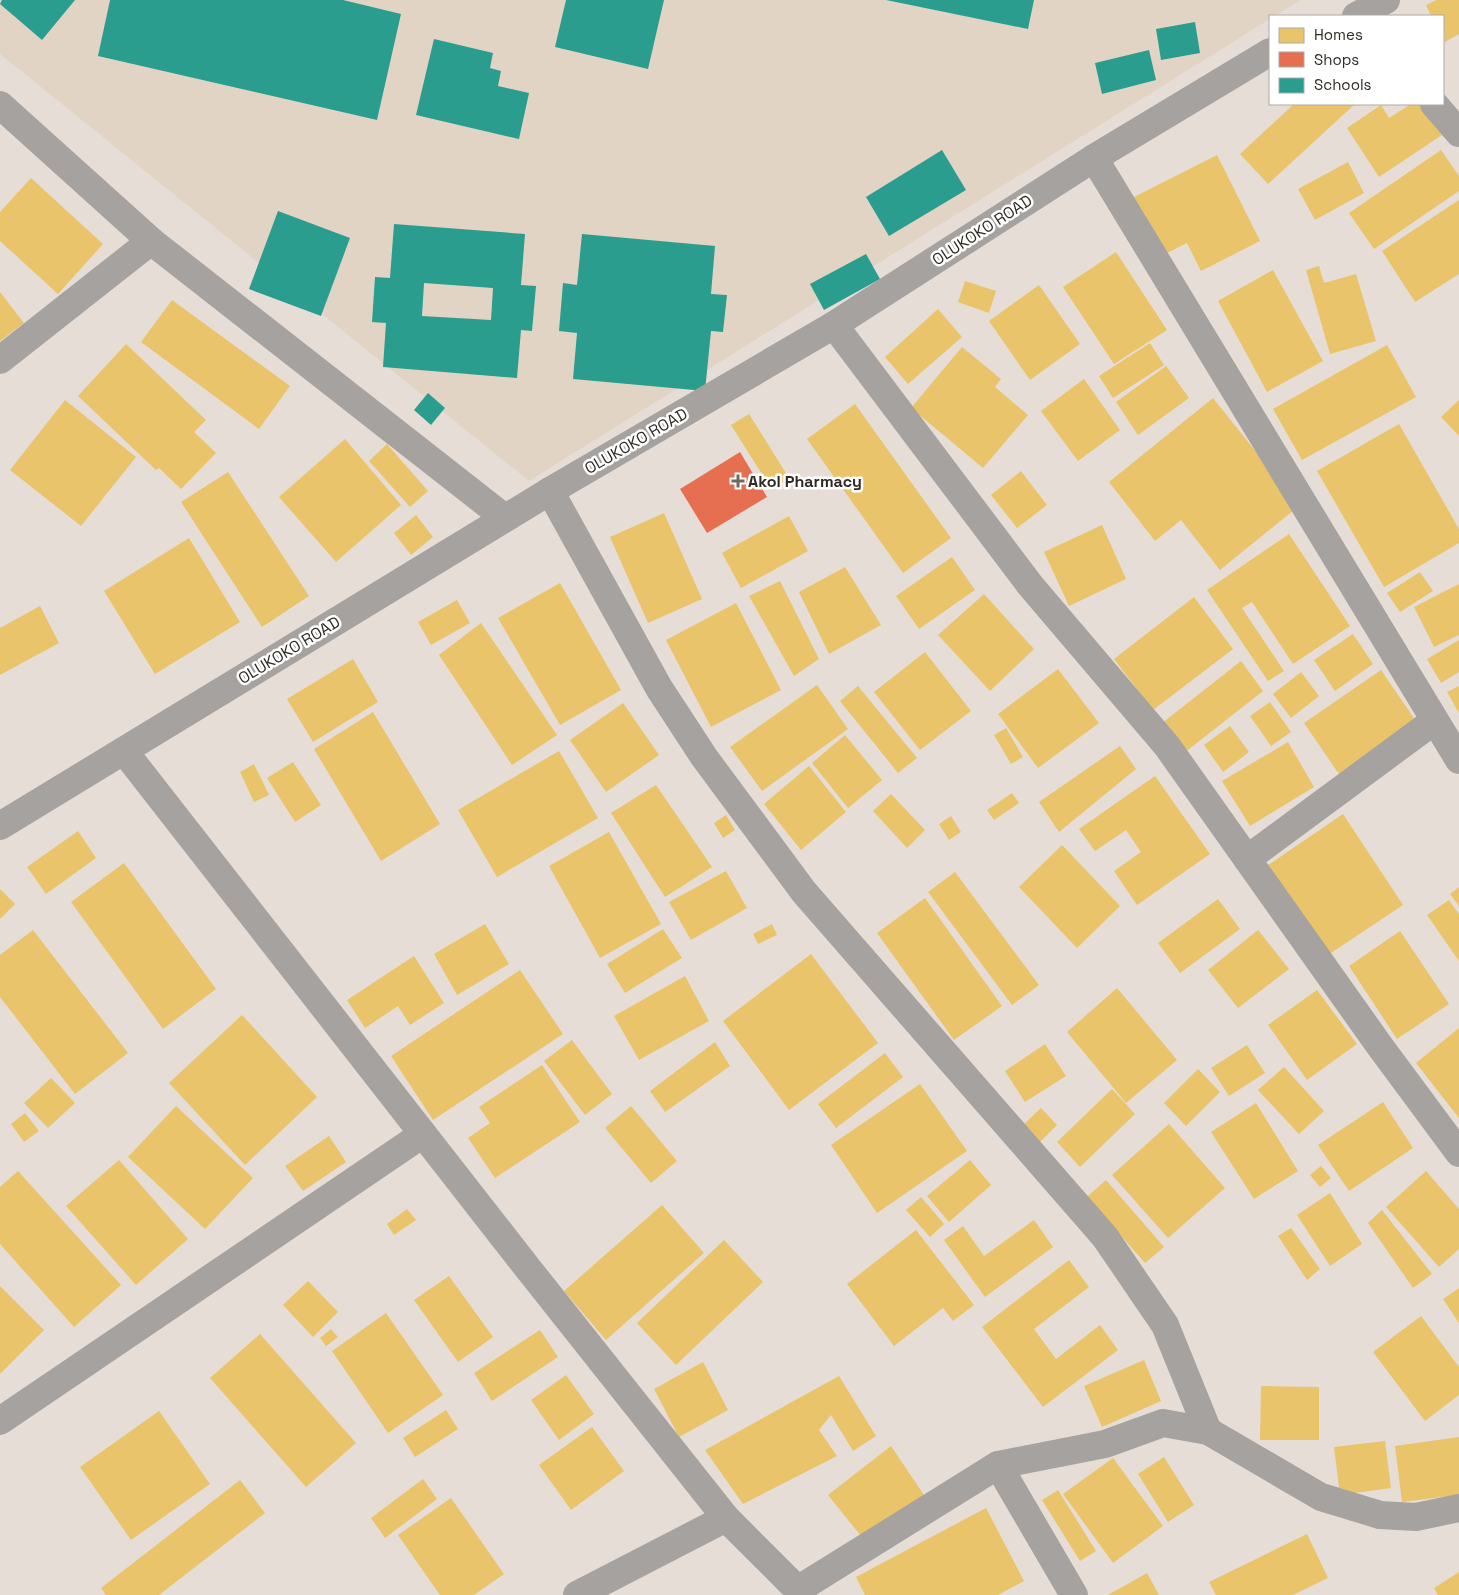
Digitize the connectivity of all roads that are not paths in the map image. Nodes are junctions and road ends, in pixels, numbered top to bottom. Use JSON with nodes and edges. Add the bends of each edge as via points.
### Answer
{"nodes":[{"id":1,"x":1386,"y":0,"type":"edge"},
{"id":2,"x":1361,"y":15,"type":"edge"},
{"id":3,"x":1269,"y":53,"type":"edge"},
{"id":4,"x":0,"y":105,"type":"edge"},
{"id":5,"x":1435,"y":105,"type":"edge"},
{"id":6,"x":1459,"y":133,"type":"edge"},
{"id":7,"x":1094,"y":158,"type":"junction"},
{"id":8,"x":151,"y":241,"type":"junction"},
{"id":9,"x":834,"y":325,"type":"junction"},
{"id":10,"x":0,"y":360,"type":"edge"},
{"id":11,"x":550,"y":491,"type":"junction"},
{"id":12,"x":505,"y":518,"type":"junction"},
{"id":13,"x":1434,"y":721,"type":"junction"},
{"id":14,"x":124,"y":751,"type":"junction"},
{"id":15,"x":1459,"y":760,"type":"edge"},
{"id":16,"x":0,"y":826,"type":"edge"},
{"id":17,"x":1247,"y":859,"type":"junction"},
{"id":18,"x":423,"y":1134,"type":"junction"},
{"id":19,"x":1459,"y":1153,"type":"edge"},
{"id":20,"x":0,"y":1421,"type":"edge"},
{"id":21,"x":1208,"y":1431,"type":"junction"},
{"id":22,"x":998,"y":1465,"type":"junction"},
{"id":23,"x":1459,"y":1508,"type":"edge"},
{"id":24,"x":726,"y":1518,"type":"junction"},
{"id":25,"x":801,"y":1592,"type":"edge"},
{"id":26,"x":577,"y":1595,"type":"edge"},
{"id":27,"x":1074,"y":1595,"type":"edge"}],
"edges":[{"from":1,"to":2,"type":"street"},
{"from":3,"to":7,"type":"street","name":"OLUKOKO ROAD"},
{"from":4,"to":8,"type":"street"},
{"from":5,"to":6,"type":"street"},
{"from":7,"to":9,"type":"street","name":"OLUKOKO ROAD"},
{"from":7,"to":13,"type":"street"},
{"from":8,"to":10,"type":"street"},
{"from":8,"to":12,"type":"street"},
{"from":9,"to":11,"type":"street","name":"OLUKOKO ROAD"},
{"from":9,"to":17,"type":"street","via":[[1030,585],[1167,746]]},
{"from":11,"to":12,"type":"street","name":"OLUKOKO ROAD"},
{"from":11,"to":21,"type":"street","via":[[659,688],[704,757],[804,892],[1105,1238],[1165,1325]]},
{"from":12,"to":14,"type":"street","name":"OLUKOKO ROAD"},
{"from":13,"to":15,"type":"street"},
{"from":13,"to":17,"type":"street"},
{"from":14,"to":16,"type":"street","name":"OLUKOKO ROAD"},
{"from":14,"to":18,"type":"street"},
{"from":17,"to":19,"type":"street"},
{"from":18,"to":20,"type":"street"},
{"from":18,"to":24,"type":"street"},
{"from":21,"to":22,"type":"street","via":[[1164,1423],[1104,1444]]},
{"from":21,"to":23,"type":"street","via":[[1321,1496],[1380,1516],[1416,1517]]},
{"from":22,"to":25,"type":"street"},
{"from":22,"to":27,"type":"street"},
{"from":24,"to":25,"type":"street"},
{"from":24,"to":26,"type":"street"}]}
